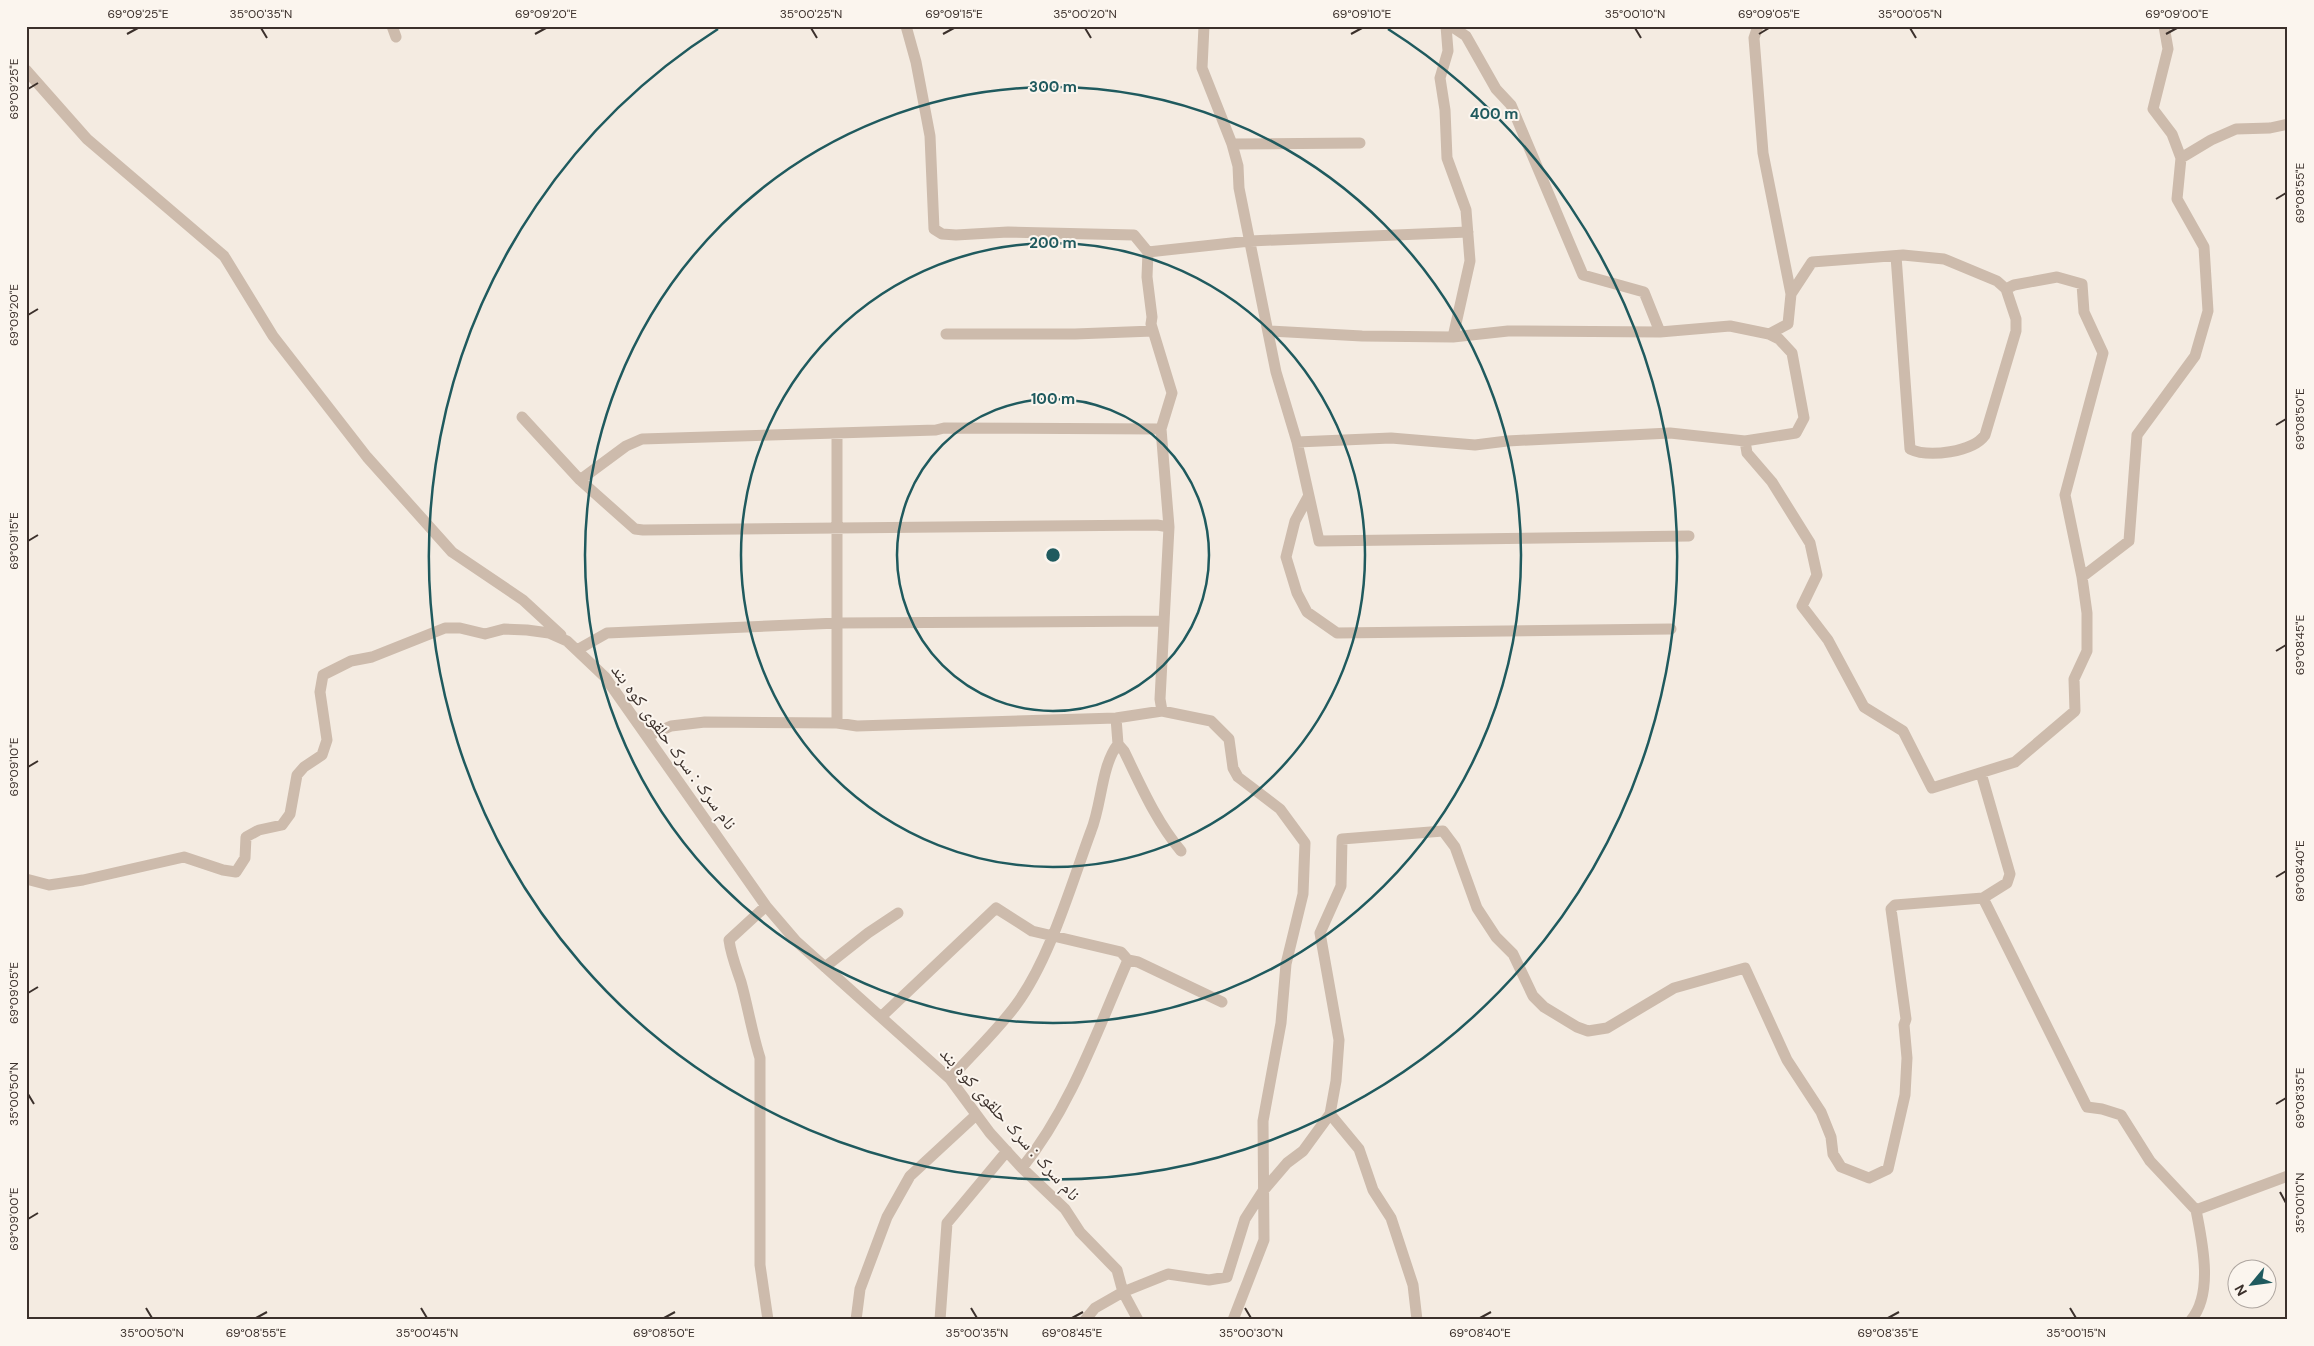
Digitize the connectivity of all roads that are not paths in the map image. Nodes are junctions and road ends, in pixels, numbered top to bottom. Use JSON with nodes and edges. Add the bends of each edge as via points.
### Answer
{"nodes":[{"id":1,"x":906,"y":26,"type":"edge"},
{"id":2,"x":1204,"y":26,"type":"edge"},
{"id":3,"x":1446,"y":26,"type":"edge"},
{"id":4,"x":1451,"y":26,"type":"edge"},
{"id":5,"x":1758,"y":26,"type":"edge"},
{"id":6,"x":2164,"y":26,"type":"edge"},
{"id":7,"x":26,"y":70,"type":"edge"},
{"id":8,"x":2288,"y":124,"type":"edge"},
{"id":9,"x":1360,"y":143,"type":"dead end"},
{"id":10,"x":1232,"y":144,"type":"junction"},
{"id":11,"x":2182,"y":158,"type":"junction"},
{"id":12,"x":1468,"y":232,"type":"junction"},
{"id":13,"x":1250,"y":241,"type":"junction"},
{"id":14,"x":1148,"y":252,"type":"junction"},
{"id":15,"x":1896,"y":256,"type":"junction"},
{"id":16,"x":2006,"y":289,"type":"junction"},
{"id":17,"x":1791,"y":294,"type":"junction"},
{"id":18,"x":1153,"y":331,"type":"junction"},
{"id":19,"x":1268,"y":331,"type":"junction"},
{"id":20,"x":1660,"y":332,"type":"junction"},
{"id":21,"x":946,"y":334,"type":"dead end"},
{"id":22,"x":1769,"y":334,"type":"junction"},
{"id":23,"x":1453,"y":337,"type":"junction"},
{"id":24,"x":522,"y":417,"type":"dead end"},
{"id":25,"x":1161,"y":429,"type":"junction"},
{"id":26,"x":837,"y":434,"type":"junction"},
{"id":27,"x":1745,"y":441,"type":"junction"},
{"id":28,"x":1297,"y":442,"type":"junction"},
{"id":29,"x":580,"y":480,"type":"junction"},
{"id":30,"x":1308,"y":497,"type":"junction"},
{"id":31,"x":1168,"y":527,"type":"junction"},
{"id":32,"x":838,"y":528,"type":"junction"},
{"id":33,"x":1689,"y":536,"type":"dead end"},
{"id":34,"x":2082,"y":577,"type":"junction"},
{"id":35,"x":1164,"y":621,"type":"junction"},
{"id":36,"x":838,"y":623,"type":"junction"},
{"id":37,"x":1671,"y":629,"type":"dead end"},
{"id":38,"x":567,"y":641,"type":"junction"},
{"id":39,"x":577,"y":650,"type":"junction"},
{"id":40,"x":1162,"y":711,"type":"junction"},
{"id":41,"x":1116,"y":718,"type":"junction"},
{"id":42,"x":837,"y":723,"type":"junction"},
{"id":43,"x":648,"y":736,"type":"junction"},
{"id":44,"x":1118,"y":744,"type":"junction"},
{"id":45,"x":1982,"y":773,"type":"junction"},
{"id":46,"x":1181,"y":851,"type":"dead end"},
{"id":47,"x":26,"y":879,"type":"edge"},
{"id":48,"x":1983,"y":898,"type":"junction"},
{"id":49,"x":766,"y":906,"type":"junction"},
{"id":50,"x":898,"y":913,"type":"dead end"},
{"id":51,"x":1052,"y":936,"type":"junction"},
{"id":52,"x":1128,"y":960,"type":"junction"},
{"id":53,"x":825,"y":967,"type":"junction"},
{"id":54,"x":1222,"y":1002,"type":"dead end"},
{"id":55,"x":881,"y":1016,"type":"junction"},
{"id":56,"x":950,"y":1079,"type":"junction"},
{"id":57,"x":1330,"y":1114,"type":"junction"},
{"id":58,"x":976,"y":1115,"type":"junction"},
{"id":59,"x":1007,"y":1151,"type":"junction"},
{"id":60,"x":1022,"y":1168,"type":"junction"},
{"id":61,"x":2288,"y":1176,"type":"edge"},
{"id":62,"x":1263,"y":1191,"type":"junction"},
{"id":63,"x":2196,"y":1210,"type":"junction"},
{"id":64,"x":1123,"y":1292,"type":"junction"},
{"id":65,"x":768,"y":1320,"type":"edge"},
{"id":66,"x":856,"y":1320,"type":"edge"},
{"id":67,"x":940,"y":1320,"type":"edge"},
{"id":68,"x":1085,"y":1320,"type":"edge"},
{"id":69,"x":1138,"y":1320,"type":"edge"},
{"id":70,"x":1233,"y":1320,"type":"edge"},
{"id":71,"x":1417,"y":1320,"type":"edge"},
{"id":72,"x":2191,"y":1320,"type":"edge"}],
"edges":[{"from":1,"to":14,"type":"street","via":[[930,136],[934,229],[942,234],[956,235],[1008,232],[1134,235]]},
{"from":2,"to":10,"type":"street","via":[[1202,68]]},
{"from":3,"to":12,"type":"street","via":[[1448,52],[1440,78],[1447,158],[1466,210]]},
{"from":4,"to":20,"type":"street","via":[[1466,36],[1496,89],[1511,105],[1583,275],[1644,292]]},
{"from":5,"to":17,"type":"street","via":[[1754,38],[1763,153]]},
{"from":6,"to":11,"type":"street","via":[[2168,49],[2153,109],[2172,134]]},
{"from":7,"to":38,"type":"street","via":[[87,138],[224,256],[273,336],[367,457],[452,552],[523,600]]},
{"from":8,"to":11,"type":"street","via":[[2236,129]]},
{"from":9,"to":10,"type":"street"},
{"from":10,"to":13,"type":"street"},
{"from":11,"to":34,"type":"street","via":[[2178,199],[2204,247],[2208,311],[2195,356],[2137,435],[2129,541]]},
{"from":12,"to":13,"type":"street"},
{"from":12,"to":23,"type":"street","via":[[1470,261]]},
{"from":13,"to":14,"type":"street"},
{"from":13,"to":19,"type":"street"},
{"from":14,"to":18,"type":"street","via":[[1147,276]]},
{"from":15,"to":16,"type":"street","via":[[1944,259]]},
{"from":15,"to":16,"type":"street","via":[[1910,449],[1916,452],[1970,448],[1985,435],[2016,331],[2016,319]]},
{"from":15,"to":17,"type":"street","via":[[1812,262]]},
{"from":16,"to":34,"type":"street","via":[[2057,277],[2082,284],[2084,312],[2103,354],[2065,495]]},
{"from":17,"to":22,"type":"street","via":[[1788,324]]},
{"from":18,"to":21,"type":"street"},
{"from":18,"to":25,"type":"street","via":[[1172,393]]},
{"from":19,"to":23,"type":"street"},
{"from":19,"to":28,"type":"street","via":[[1276,372]]},
{"from":20,"to":22,"type":"street","via":[[1730,326]]},
{"from":20,"to":23,"type":"street","via":[[1508,331]]},
{"from":22,"to":27,"type":"street","via":[[1779,339],[1792,353],[1804,418],[1796,433]]},
{"from":24,"to":29,"type":"street"},
{"from":25,"to":26,"type":"street","via":[[944,428]]},
{"from":25,"to":31,"type":"street"},
{"from":26,"to":29,"type":"street","via":[[642,439],[626,446]]},
{"from":26,"to":32,"type":"street"},
{"from":27,"to":28,"type":"street","via":[[1670,433],[1475,445],[1391,438]]},
{"from":27,"to":45,"type":"street","via":[[1747,453],[1772,482],[1810,543],[1817,575],[1802,606],[1828,640],[1864,708],[1903,731],[1932,788]]},
{"from":28,"to":30,"type":"street"},
{"from":29,"to":32,"type":"street","via":[[635,528],[642,530]]},
{"from":30,"to":33,"type":"street","via":[[1320,541]]},
{"from":30,"to":37,"type":"street","via":[[1295,521],[1286,557],[1297,593],[1307,612],[1336,633]]},
{"from":31,"to":32,"type":"street"},
{"from":31,"to":35,"type":"street"},
{"from":32,"to":36,"type":"street"},
{"from":34,"to":45,"type":"street","via":[[2087,613],[2087,652],[2074,679],[2075,711],[2015,762]]},
{"from":35,"to":36,"type":"street"},
{"from":35,"to":40,"type":"street"},
{"from":36,"to":39,"type":"street","via":[[607,633]]},
{"from":36,"to":42,"type":"street"},
{"from":38,"to":39,"type":"street","name":"نام سرک : سرک حلقوی کوه بند"},
{"from":38,"to":47,"type":"street","name":"نام سرک : سرک حلقوی کوه بند","via":[[549,633],[526,630],[504,629],[485,634],[445,628],[372,657],[351,661],[323,675],[320,692],[327,740],[322,755],[297,776],[290,814],[282,825],[259,830],[246,837],[245,858],[236,872],[184,857],[49,886]]},
{"from":39,"to":43,"type":"street","name":"نام سرک : سرک حلقوی کوه بند","via":[[605,677]]},
{"from":40,"to":41,"type":"street"},
{"from":40,"to":62,"type":"street","via":[[1211,721],[1229,739],[1233,768],[1238,778],[1280,809],[1306,843],[1303,894],[1286,964],[1281,1023],[1263,1121]]},
{"from":41,"to":42,"type":"street","via":[[857,726]]},
{"from":41,"to":44,"type":"street"},
{"from":42,"to":43,"type":"street","via":[[705,722],[671,726]]},
{"from":43,"to":49,"type":"street","name":"نام سرک : سرک حلقوی کوه بند"},
{"from":44,"to":46,"type":"street","via":[[1150,804]]},
{"from":44,"to":51,"type":"street","via":[[1106,766],[1093,827]]},
{"from":45,"to":48,"type":"street","via":[[2010,874],[2007,883]]},
{"from":48,"to":57,"type":"street","via":[[1895,905],[1891,909],[1906,1019],[1905,1094],[1888,1169],[1869,1178],[1841,1167],[1833,1154],[1821,1112],[1787,1060],[1745,968],[1674,988],[1607,1028],[1588,1031],[1544,1007],[1533,996],[1513,954],[1496,937],[1477,908],[1455,847],[1443,830],[1342,839],[1341,886],[1320,933],[1339,1040]]},
{"from":48,"to":63,"type":"street","via":[[2087,1107],[2121,1115],[2150,1161]]},
{"from":49,"to":53,"type":"street","name":"نام سرک : سرک حلقوی کوه بند","via":[[796,941]]},
{"from":49,"to":65,"type":"street","via":[[729,940],[760,1058],[760,1265]]},
{"from":50,"to":53,"type":"street","via":[[868,932]]},
{"from":51,"to":52,"type":"street","via":[[1121,952]]},
{"from":51,"to":55,"type":"street","via":[[1032,931],[996,908]]},
{"from":51,"to":56,"type":"street","via":[[1041,964],[1016,1005]]},
{"from":52,"to":54,"type":"street"},
{"from":52,"to":60,"type":"street","via":[[1078,1076],[1042,1144]]},
{"from":53,"to":55,"type":"street","name":"نام سرک : سرک حلقوی کوه بند"},
{"from":55,"to":56,"type":"street","name":"نام سرک : سرک حلقوی کوه بند"},
{"from":56,"to":58,"type":"street","name":"نام سرک : سرک حلقوی کوه بند"},
{"from":57,"to":62,"type":"street","via":[[1303,1151],[1287,1163]]},
{"from":57,"to":71,"type":"street","via":[[1359,1150],[1373,1190],[1391,1218],[1413,1285]]},
{"from":58,"to":59,"type":"street","name":"نام سرک : سرک حلقوی کوه بند"},
{"from":58,"to":66,"type":"street","via":[[910,1176],[887,1216],[860,1289]]},
{"from":59,"to":60,"type":"street","name":"نام سرک : سرک حلقوی کوه بند"},
{"from":59,"to":67,"type":"street","via":[[947,1223]]},
{"from":60,"to":64,"type":"street","name":"نام سرک : سرک حلقوی کوه بند","via":[[1065,1209],[1080,1232],[1117,1270]]},
{"from":61,"to":63,"type":"street"},
{"from":62,"to":64,"type":"street","via":[[1245,1219],[1227,1277],[1209,1280],[1168,1274]]},
{"from":62,"to":70,"type":"street","via":[[1264,1240]]},
{"from":63,"to":72,"type":"street","via":[[2205,1254],[2201,1303]]},
{"from":64,"to":68,"type":"street","via":[[1095,1308]]},
{"from":64,"to":69,"type":"street","name":"نام سرک : سرک حلقوی کوه بند"}]}
